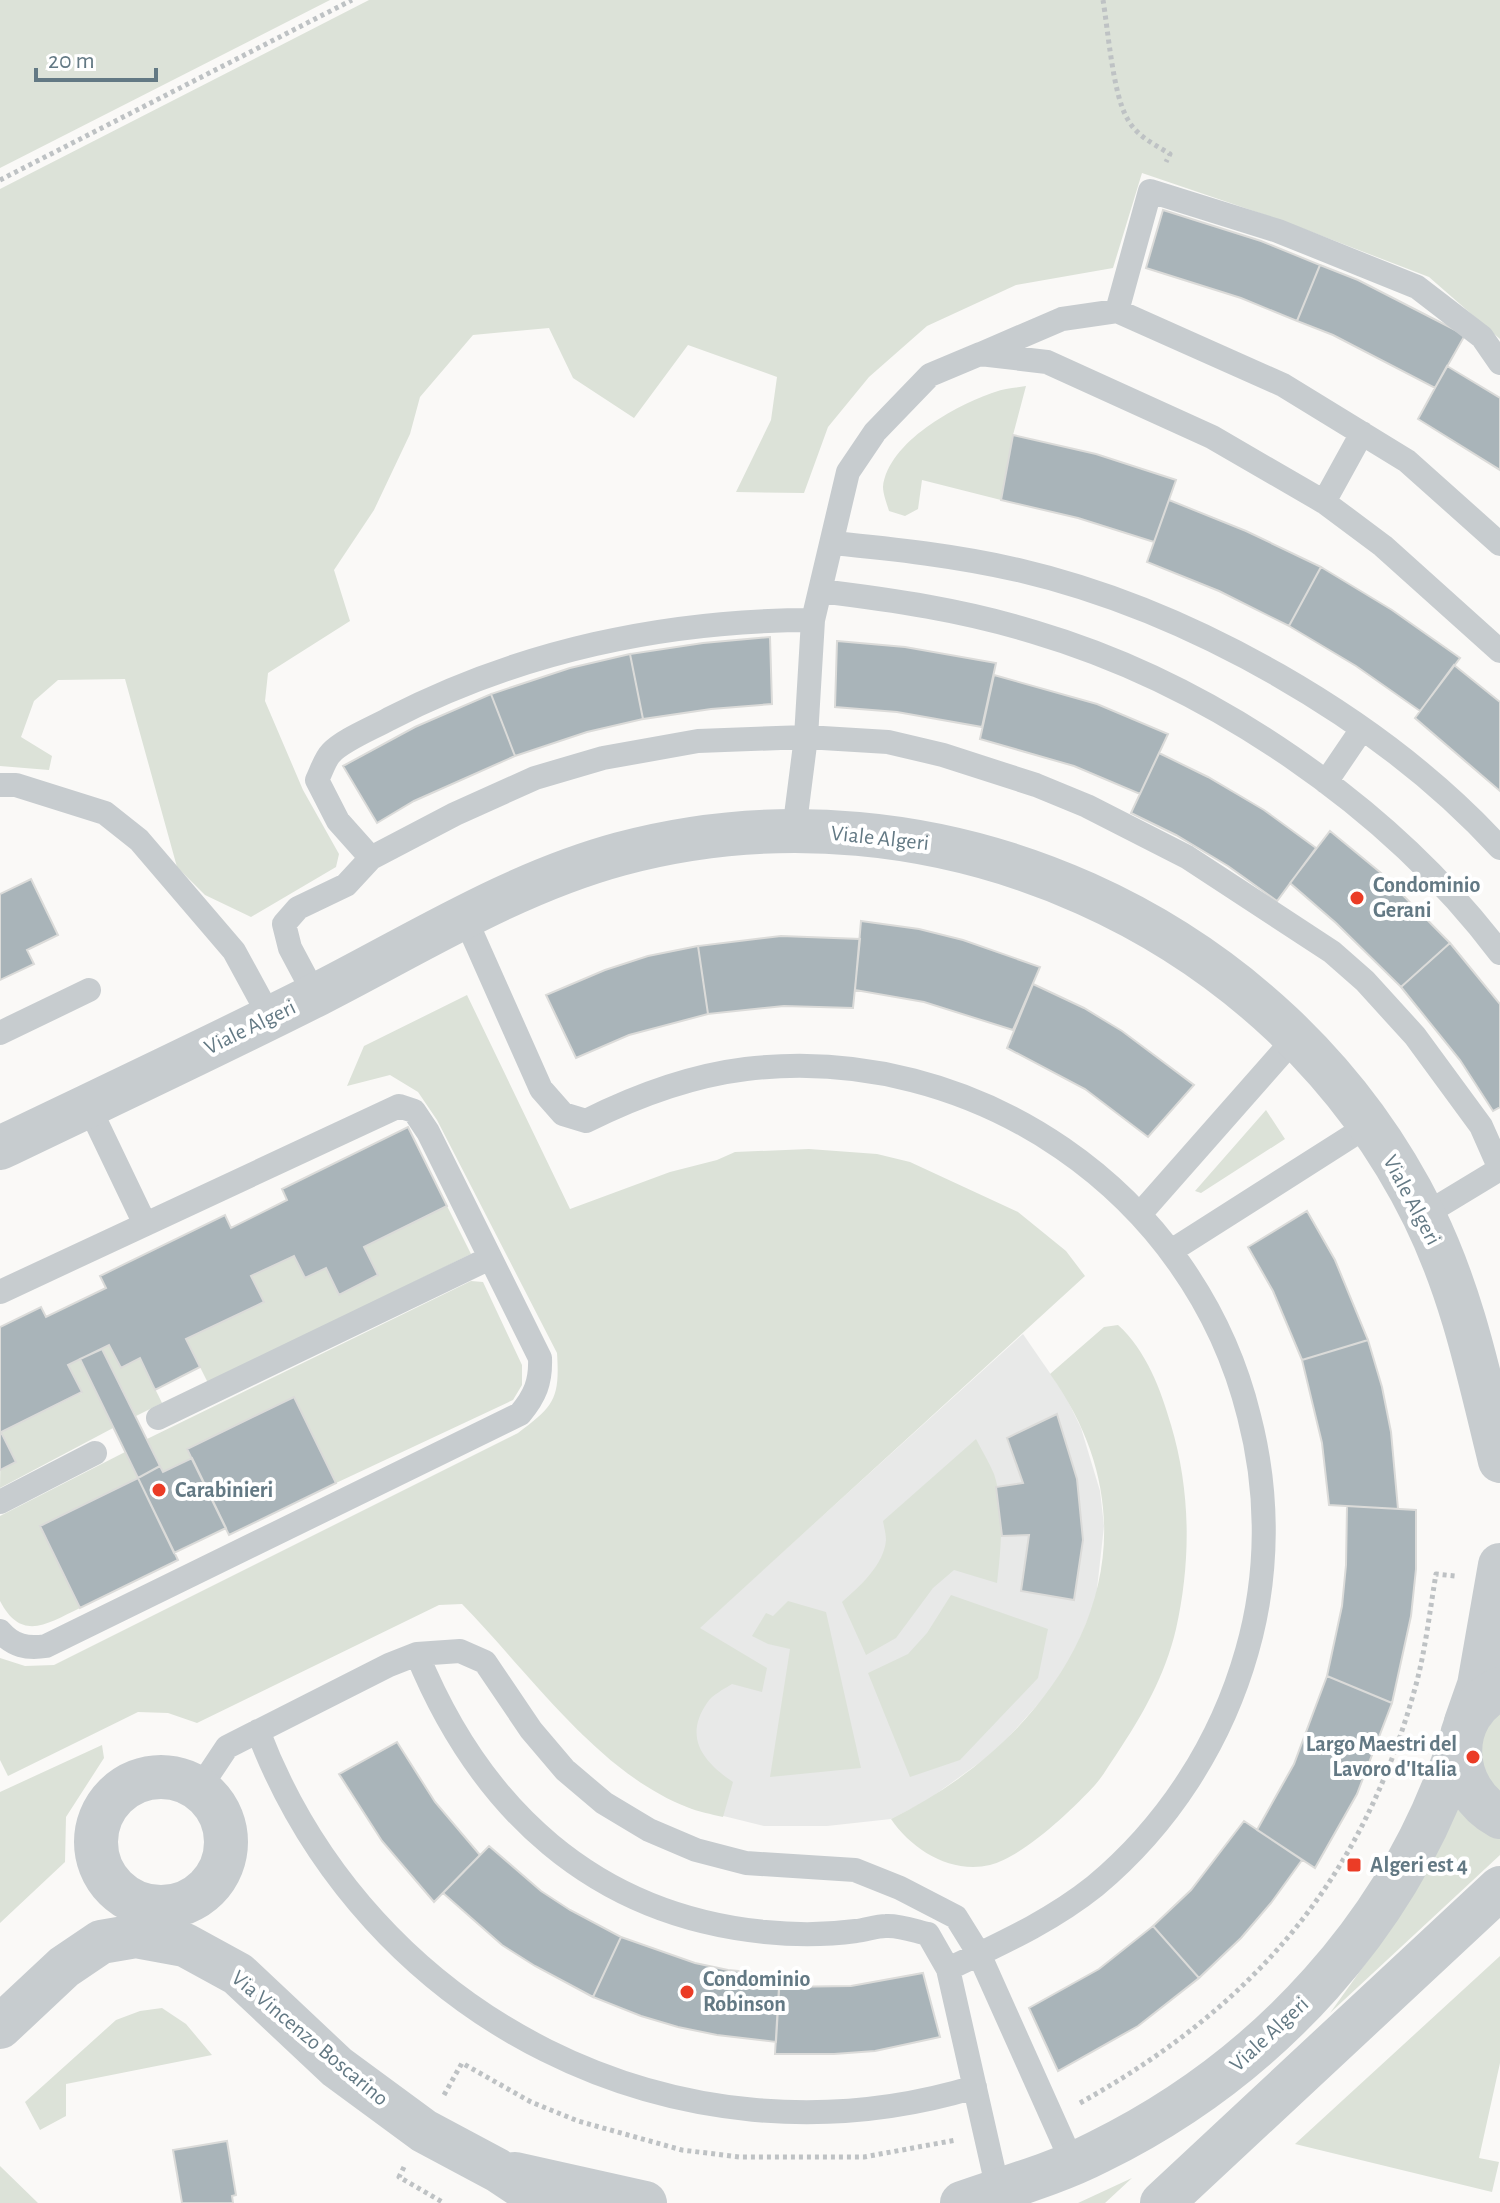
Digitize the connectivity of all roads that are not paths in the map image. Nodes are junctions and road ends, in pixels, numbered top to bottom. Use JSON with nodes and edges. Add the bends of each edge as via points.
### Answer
{"nodes":[{"id":1,"x":1117,"y":311,"type":"junction"},
{"id":2,"x":980,"y":354,"type":"junction"},
{"id":3,"x":1500,"y":363,"type":"edge"},
{"id":4,"x":1362,"y":433,"type":"junction"},
{"id":5,"x":1324,"y":502,"type":"junction"},
{"id":6,"x":832,"y":543,"type":"junction"},
{"id":7,"x":1500,"y":544,"type":"edge"},
{"id":8,"x":820,"y":591,"type":"junction"},
{"id":9,"x":813,"y":620,"type":"junction"},
{"id":10,"x":1500,"y":651,"type":"edge"},
{"id":11,"x":1362,"y":729,"type":"junction"},
{"id":12,"x":806,"y":737,"type":"junction"},
{"id":13,"x":1326,"y":782,"type":"junction"},
{"id":14,"x":0,"y":785,"type":"edge"},
{"id":15,"x":794,"y":831,"type":"junction"},
{"id":16,"x":1500,"y":848,"type":"edge"},
{"id":17,"x":371,"y":858,"type":"junction"},
{"id":18,"x":465,"y":918,"type":"junction"},
{"id":19,"x":1500,"y":953,"type":"edge"},
{"id":20,"x":89,"y":990,"type":"dead end"},
{"id":21,"x":315,"y":995,"type":"junction"},
{"id":22,"x":270,"y":1017,"type":"junction"},
{"id":23,"x":0,"y":1033,"type":"edge"},
{"id":24,"x":1296,"y":1037,"type":"junction"},
{"id":25,"x":88,"y":1105,"type":"junction"},
{"id":26,"x":1369,"y":1125,"type":"junction"},
{"id":27,"x":0,"y":1148,"type":"edge"},
{"id":28,"x":1140,"y":1214,"type":"junction"},
{"id":29,"x":1424,"y":1215,"type":"junction"},
{"id":30,"x":145,"y":1224,"type":"junction"},
{"id":31,"x":1171,"y":1251,"type":"junction"},
{"id":32,"x":490,"y":1258,"type":"junction"},
{"id":33,"x":0,"y":1292,"type":"edge"},
{"id":34,"x":158,"y":1418,"type":"dead end"},
{"id":35,"x":95,"y":1453,"type":"dead end"},
{"id":36,"x":1500,"y":1461,"type":"edge"},
{"id":37,"x":0,"y":1502,"type":"edge"},
{"id":38,"x":1500,"y":1565,"type":"edge"},
{"id":39,"x":0,"y":1631,"type":"edge"},
{"id":40,"x":417,"y":1654,"type":"junction"},
{"id":41,"x":1500,"y":1689,"type":"edge"},
{"id":42,"x":258,"y":1731,"type":"junction"},
{"id":43,"x":1463,"y":1731,"type":"junction"},
{"id":44,"x":199,"y":1789,"type":"junction"},
{"id":45,"x":1500,"y":1817,"type":"edge"},
{"id":46,"x":208,"y":1888,"type":"junction"},
{"id":47,"x":1500,"y":1888,"type":"edge"},
{"id":48,"x":124,"y":1896,"type":"junction"},
{"id":49,"x":101,"y":1942,"type":"junction"},
{"id":50,"x":979,"y":1954,"type":"junction"},
{"id":51,"x":948,"y":1969,"type":"junction"},
{"id":52,"x":238,"y":1974,"type":"junction"},
{"id":53,"x":0,"y":2027,"type":"edge"},
{"id":54,"x":975,"y":2087,"type":"junction"},
{"id":55,"x":1073,"y":2164,"type":"junction"},
{"id":56,"x":497,"y":2170,"type":"junction"},
{"id":57,"x":980,"y":2197,"type":"edge"},
{"id":58,"x":547,"y":2203,"type":"edge"},
{"id":59,"x":645,"y":2203,"type":"edge"},
{"id":60,"x":1162,"y":2203,"type":"edge"}],
"edges":[{"from":1,"to":2,"type":"lane","via":[[1062,319]]},
{"from":1,"to":3,"type":"lane","via":[[1150,191],[1278,231],[1417,287],[1482,337]]},
{"from":1,"to":4,"type":"lane","via":[[1283,385]]},
{"from":2,"to":5,"type":"lane","via":[[1047,362],[1212,437]]},
{"from":2,"to":6,"type":"lane","via":[[930,375],[875,432],[848,472]]},
{"from":4,"to":5,"type":"lane"},
{"from":4,"to":7,"type":"lane","via":[[1407,461]]},
{"from":5,"to":10,"type":"lane","via":[[1383,546]]},
{"from":6,"to":8,"type":"lane"},
{"from":6,"to":11,"type":"lane","via":[[989,564],[1110,598],[1240,655]]},
{"from":8,"to":9,"type":"lane"},
{"from":8,"to":13,"type":"lane","via":[[944,609],[1035,632],[1137,670],[1235,721]]},
{"from":9,"to":12,"type":"lane"},
{"from":9,"to":17,"type":"lane","via":[[681,627],[554,654],[423,702],[360,735],[331,753],[317,780],[338,821]]},
{"from":11,"to":13,"type":"lane"},
{"from":11,"to":16,"type":"lane","via":[[1432,783]]},
{"from":12,"to":15,"type":"lane"},
{"from":12,"to":17,"type":"lane","via":[[698,741],[603,758],[535,778]]},
{"from":12,"to":29,"type":"lane","via":[[888,742],[1036,785],[1187,857],[1332,952],[1415,1036],[1481,1126],[1500,1169]]},
{"from":13,"to":19,"type":"lane","via":[[1408,851]]},
{"from":14,"to":22,"type":"lane","via":[[16,785],[105,813],[139,840],[234,951]]},
{"from":15,"to":18,"type":"street","name":"Viale Algeri","via":[[725,835],[621,854],[521,890]]},
{"from":15,"to":24,"type":"street","name":"Viale Algeri","via":[[935,843],[1086,892],[1179,942]]},
{"from":17,"to":21,"type":"lane","via":[[346,885],[298,908],[284,924],[290,948]]},
{"from":18,"to":21,"type":"street","name":"Viale Algeri"},
{"from":18,"to":28,"type":"lane","via":[[541,1089],[563,1114],[586,1121],[647,1093],[744,1069],[812,1066],[878,1073],[944,1088],[1026,1124],[1091,1168]]},
{"from":20,"to":23,"type":"lane"},
{"from":21,"to":22,"type":"street","name":"Viale Algeri"},
{"from":22,"to":25,"type":"street","name":"Viale Algeri"},
{"from":24,"to":26,"type":"street","name":"Viale Algeri"},
{"from":24,"to":28,"type":"lane"},
{"from":25,"to":27,"type":"street","name":"Viale Algeri"},
{"from":25,"to":30,"type":"lane"},
{"from":26,"to":29,"type":"street","name":"Viale Algeri"},
{"from":26,"to":31,"type":"lane"},
{"from":28,"to":31,"type":"lane"},
{"from":29,"to":36,"type":"street","name":"Viale Algeri","via":[[1464,1313]]},
{"from":30,"to":32,"type":"lane","via":[[399,1106],[414,1111],[428,1132]]},
{"from":30,"to":33,"type":"lane"},
{"from":31,"to":50,"type":"lane","via":[[1223,1338],[1254,1434],[1264,1534],[1252,1634],[1218,1729],[1157,1823],[1119,1864],[1067,1906]]},
{"from":32,"to":34,"type":"lane"},
{"from":32,"to":39,"type":"lane","via":[[540,1358],[541,1377],[520,1414],[46,1646],[28,1649]]},
{"from":35,"to":37,"type":"lane"},
{"from":38,"to":43,"type":"street","name":"Viale Algeri","via":[[1479,1685]]},
{"from":40,"to":42,"type":"lane"},
{"from":40,"to":50,"type":"lane","via":[[460,1651],[485,1662],[565,1770],[604,1803],[649,1830],[746,1863],[855,1870],[956,1917]]},
{"from":40,"to":51,"type":"lane","via":[[445,1717],[498,1794],[541,1837],[591,1874],[675,1913],[735,1928],[828,1934],[888,1925],[928,1934]]},
{"from":41,"to":43,"type":"street","via":[[1476,1706]]},
{"from":42,"to":44,"type":"lane","via":[[227,1747]]},
{"from":42,"to":54,"type":"lane","via":[[288,1800],[364,1910],[450,1991],[537,2047],[633,2086],[749,2110],[838,2112]]},
{"from":43,"to":45,"type":"street","via":[[1459,1760],[1464,1779],[1487,1810]]},
{"from":43,"to":55,"type":"street","name":"Viale Algeri","via":[[1432,1815],[1399,1876],[1342,1960],[1307,2000],[1270,2037],[1187,2102]]},
{"from":44,"to":46,"type":"street","via":[[225,1825],[227,1848]]},
{"from":44,"to":48,"type":"street","via":[[181,1780],[140,1780],[108,1804],[96,1844],[100,1864]]},
{"from":46,"to":48,"type":"street","via":[[189,1902],[167,1908]]},
{"from":46,"to":52,"type":"street","via":[[214,1932]]},
{"from":47,"to":60,"type":"street"},
{"from":48,"to":49,"type":"street"},
{"from":49,"to":52,"type":"street","name":"Via Vincenzo Boscarino","via":[[136,1936],[164,1940],[185,1945]]},
{"from":49,"to":53,"type":"street","name":"Via Vincenzo Boscarino","via":[[64,1967]]},
{"from":50,"to":51,"type":"lane"},
{"from":50,"to":55,"type":"lane"},
{"from":51,"to":54,"type":"lane"},
{"from":52,"to":56,"type":"street","name":"Via Vincenzo Boscarino","via":[[337,2067],[424,2131]]},
{"from":54,"to":57,"type":"lane","via":[[986,2135]]},
{"from":55,"to":57,"type":"street","name":"Viale Algeri"},
{"from":56,"to":58,"type":"street"},
{"from":56,"to":59,"type":"street"}]}
